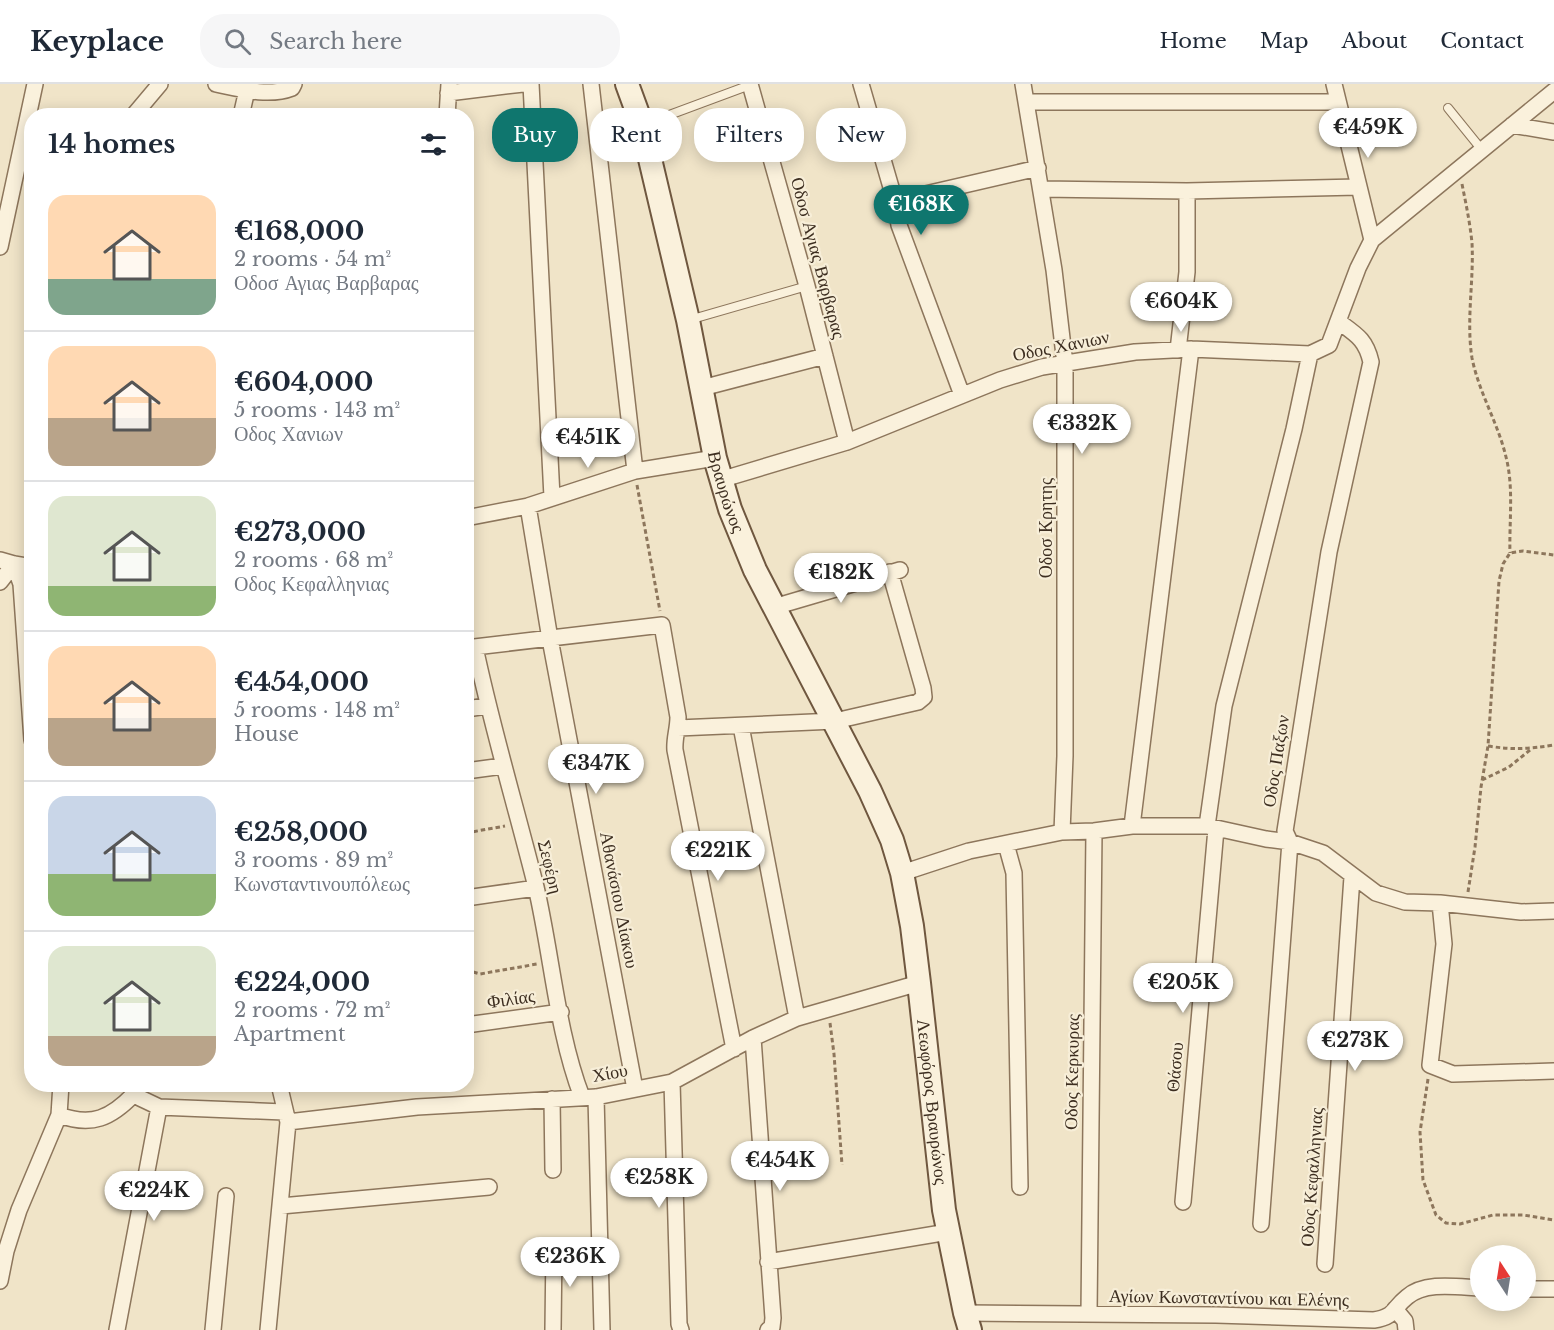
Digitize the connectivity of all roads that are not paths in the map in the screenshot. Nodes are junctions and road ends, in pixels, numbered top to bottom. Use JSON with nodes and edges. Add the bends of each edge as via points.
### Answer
{"nodes":[{"id":1,"x":35,"y":84,"type":"edge"},
{"id":2,"x":160,"y":84,"type":"edge"},
{"id":3,"x":216,"y":84,"type":"edge"},
{"id":4,"x":294,"y":84,"type":"edge"},
{"id":5,"x":523,"y":84,"type":"edge"},
{"id":6,"x":531,"y":84,"type":"edge"},
{"id":7,"x":591,"y":84,"type":"edge"},
{"id":8,"x":627,"y":84,"type":"edge"},
{"id":9,"x":750,"y":84,"type":"edge"},
{"id":10,"x":861,"y":84,"type":"edge"},
{"id":11,"x":1023,"y":84,"type":"edge"},
{"id":12,"x":1334,"y":84,"type":"edge"},
{"id":13,"x":448,"y":88,"type":"edge"},
{"id":14,"x":247,"y":90,"type":"junction"},
{"id":15,"x":1554,"y":91,"type":"edge"},
{"id":16,"x":1026,"y":102,"type":"junction"},
{"id":17,"x":1338,"y":102,"type":"junction"},
{"id":18,"x":30,"y":108,"type":"edge"},
{"id":19,"x":140,"y":108,"type":"edge"},
{"id":20,"x":244,"y":108,"type":"edge"},
{"id":21,"x":447,"y":108,"type":"edge"},
{"id":22,"x":636,"y":108,"type":"edge"},
{"id":23,"x":1448,"y":108,"type":"dead end"},
{"id":24,"x":682,"y":110,"type":"edge"},
{"id":25,"x":1512,"y":125,"type":"junction"},
{"id":26,"x":1554,"y":132,"type":"edge"},
{"id":27,"x":24,"y":135,"type":"edge"},
{"id":28,"x":1482,"y":150,"type":"junction"},
{"id":29,"x":651,"y":162,"type":"edge"},
{"id":30,"x":1038,"y":168,"type":"junction"},
{"id":31,"x":1358,"y":187,"type":"junction"},
{"id":32,"x":1041,"y":189,"type":"junction"},
{"id":33,"x":1187,"y":191,"type":"junction"},
{"id":34,"x":895,"y":201,"type":"junction"},
{"id":35,"x":1372,"y":240,"type":"junction"},
{"id":36,"x":0,"y":247,"type":"edge"},
{"id":37,"x":807,"y":286,"type":"junction"},
{"id":38,"x":688,"y":321,"type":"junction"},
{"id":39,"x":1339,"y":322,"type":"junction"},
{"id":40,"x":1184,"y":349,"type":"junction"},
{"id":41,"x":1310,"y":354,"type":"junction"},
{"id":42,"x":825,"y":356,"type":"junction"},
{"id":43,"x":1065,"y":364,"type":"junction"},
{"id":44,"x":702,"y":388,"type":"junction"},
{"id":45,"x":962,"y":395,"type":"junction"},
{"id":46,"x":847,"y":442,"type":"junction"},
{"id":47,"x":718,"y":469,"type":"junction"},
{"id":48,"x":635,"y":471,"type":"junction"},
{"id":49,"x":552,"y":497,"type":"junction"},
{"id":50,"x":528,"y":506,"type":"junction"},
{"id":51,"x":474,"y":516,"type":"edge"},
{"id":52,"x":7,"y":562,"type":"edge"},
{"id":53,"x":24,"y":565,"type":"edge"},
{"id":54,"x":0,"y":582,"type":"edge"},
{"id":55,"x":774,"y":607,"type":"junction"},
{"id":56,"x":24,"y":627,"type":"edge"},
{"id":57,"x":550,"y":639,"type":"junction"},
{"id":58,"x":474,"y":647,"type":"edge"},
{"id":59,"x":474,"y":658,"type":"edge"},
{"id":60,"x":487,"y":706,"type":"junction"},
{"id":61,"x":474,"y":708,"type":"edge"},
{"id":62,"x":835,"y":721,"type":"junction"},
{"id":63,"x":741,"y":726,"type":"junction"},
{"id":64,"x":678,"y":728,"type":"junction"},
{"id":65,"x":503,"y":766,"type":"junction"},
{"id":66,"x":474,"y":770,"type":"edge"},
{"id":67,"x":1132,"y":826,"type":"junction"},
{"id":68,"x":1211,"y":828,"type":"junction"},
{"id":69,"x":1094,"y":831,"type":"junction"},
{"id":70,"x":1062,"y":832,"type":"junction"},
{"id":71,"x":1290,"y":842,"type":"junction"},
{"id":72,"x":1006,"y":844,"type":"junction"},
{"id":73,"x":902,"y":873,"type":"junction"},
{"id":74,"x":1352,"y":877,"type":"junction"},
{"id":75,"x":536,"y":888,"type":"junction"},
{"id":76,"x":474,"y":897,"type":"edge"},
{"id":77,"x":1440,"y":903,"type":"junction"},
{"id":78,"x":1554,"y":911,"type":"edge"},
{"id":79,"x":919,"y":984,"type":"junction"},
{"id":80,"x":561,"y":1012,"type":"junction"},
{"id":81,"x":797,"y":1018,"type":"junction"},
{"id":82,"x":474,"y":1024,"type":"edge"},
{"id":83,"x":753,"y":1038,"type":"junction"},
{"id":84,"x":734,"y":1049,"type":"junction"},
{"id":85,"x":1554,"y":1071,"type":"edge"},
{"id":86,"x":672,"y":1082,"type":"junction"},
{"id":87,"x":635,"y":1089,"type":"junction"},
{"id":88,"x":60,"y":1092,"type":"edge"},
{"id":89,"x":129,"y":1092,"type":"edge"},
{"id":90,"x":135,"y":1092,"type":"edge"},
{"id":91,"x":281,"y":1092,"type":"edge"},
{"id":92,"x":589,"y":1097,"type":"junction"},
{"id":93,"x":552,"y":1099,"type":"junction"},
{"id":94,"x":159,"y":1107,"type":"junction"},
{"id":95,"x":59,"y":1115,"type":"junction"},
{"id":96,"x":286,"y":1117,"type":"junction"},
{"id":97,"x":553,"y":1170,"type":"dead end"},
{"id":98,"x":489,"y":1187,"type":"dead end"},
{"id":99,"x":1020,"y":1187,"type":"dead end"},
{"id":100,"x":226,"y":1196,"type":"dead end"},
{"id":101,"x":1183,"y":1202,"type":"dead end"},
{"id":102,"x":281,"y":1206,"type":"junction"},
{"id":103,"x":1261,"y":1224,"type":"dead end"},
{"id":104,"x":948,"y":1232,"type":"junction"},
{"id":105,"x":554,"y":1246,"type":"dead end"},
{"id":106,"x":768,"y":1262,"type":"junction"},
{"id":107,"x":1325,"y":1264,"type":"dead end"},
{"id":108,"x":0,"y":1281,"type":"edge"},
{"id":109,"x":1470,"y":1287,"type":"edge"},
{"id":110,"x":1536,"y":1289,"type":"edge"},
{"id":111,"x":1554,"y":1289,"type":"edge"},
{"id":112,"x":1395,"y":1309,"type":"junction"},
{"id":113,"x":1089,"y":1314,"type":"junction"},
{"id":114,"x":967,"y":1321,"type":"edge"},
{"id":115,"x":1215,"y":1323,"type":"edge"},
{"id":116,"x":117,"y":1330,"type":"edge"},
{"id":117,"x":213,"y":1330,"type":"edge"},
{"id":118,"x":268,"y":1330,"type":"edge"},
{"id":119,"x":553,"y":1330,"type":"edge"},
{"id":120,"x":602,"y":1330,"type":"edge"},
{"id":121,"x":681,"y":1330,"type":"edge"},
{"id":122,"x":768,"y":1330,"type":"edge"},
{"id":123,"x":1406,"y":1330,"type":"edge"}],
"edges":[{"from":1,"to":18,"type":"street"},
{"from":2,"to":19,"type":"street"},
{"from":3,"to":14,"type":"street"},
{"from":4,"to":14,"type":"street","via":[[282,92]]},
{"from":5,"to":13,"type":"street"},
{"from":6,"to":49,"type":"street"},
{"from":7,"to":48,"type":"street"},
{"from":8,"to":22,"type":"main road","name":"Βραυρώνος"},
{"from":9,"to":24,"type":"lane"},
{"from":9,"to":37,"type":"street","name":"Οδοσ Αγιας Βαρβαρας"},
{"from":10,"to":34,"type":"street"},
{"from":11,"to":16,"type":"street","name":"Οδοσ Κρητης"},
{"from":12,"to":17,"type":"street"},
{"from":13,"to":21,"type":"street"},
{"from":14,"to":20,"type":"street"},
{"from":15,"to":25,"type":"street"},
{"from":16,"to":17,"type":"street"},
{"from":16,"to":30,"type":"street","name":"Οδοσ Κρητης"},
{"from":17,"to":31,"type":"street"},
{"from":23,"to":28,"type":"lane"},
{"from":25,"to":26,"type":"street"},
{"from":25,"to":28,"type":"street"},
{"from":27,"to":36,"type":"street"},
{"from":28,"to":35,"type":"street"},
{"from":29,"to":38,"type":"main road","name":"Βραυρώνος"},
{"from":30,"to":32,"type":"street","name":"Οδοσ Κρητης"},
{"from":30,"to":34,"type":"street"},
{"from":31,"to":33,"type":"street"},
{"from":31,"to":35,"type":"street"},
{"from":32,"to":33,"type":"street"},
{"from":32,"to":43,"type":"street","name":"Οδοσ Κρητης"},
{"from":33,"to":40,"type":"street"},
{"from":34,"to":45,"type":"street","via":[[899,225]]},
{"from":35,"to":39,"type":"street"},
{"from":37,"to":38,"type":"lane"},
{"from":37,"to":42,"type":"street","name":"Οδοσ Αγιας Βαρβαρας"},
{"from":38,"to":44,"type":"main road","name":"Βραυρώνος"},
{"from":39,"to":41,"type":"street","via":[[1329,345]]},
{"from":39,"to":71,"type":"street","name":"Οδος Παξων","via":[[1367,347],[1371,362],[1329,552],[1285,831]]},
{"from":40,"to":41,"type":"street","name":"Οδος Χανιων"},
{"from":40,"to":43,"type":"street","name":"Οδος Χανιων","via":[[1136,352]]},
{"from":40,"to":67,"type":"street"},
{"from":41,"to":68,"type":"street","name":"Θάσου","via":[[1224,706]]},
{"from":42,"to":44,"type":"street"},
{"from":42,"to":46,"type":"street","name":"Οδοσ Αγιας Βαρβαρας"},
{"from":43,"to":45,"type":"street","name":"Οδος Χανιων","via":[[1032,370]]},
{"from":43,"to":70,"type":"street","name":"Οδοσ Κρητης"},
{"from":44,"to":47,"type":"main road","name":"Βραυρώνος"},
{"from":45,"to":46,"type":"street","name":"Οδος Χανιων"},
{"from":46,"to":47,"type":"street","name":"Οδος Χανιων"},
{"from":47,"to":48,"type":"street","name":"Οδος Χανιων"},
{"from":47,"to":55,"type":"main road","name":"Βραυρώνος","via":[[742,540]]},
{"from":48,"to":49,"type":"street","name":"Οδος Χανιων"},
{"from":49,"to":50,"type":"street","name":"Οδος Χανιων"},
{"from":50,"to":51,"type":"street","name":"Οδος Χανιων"},
{"from":50,"to":57,"type":"street","name":"Αθανάσιου Δίακου"},
{"from":52,"to":53,"type":"street"},
{"from":52,"to":54,"type":"street"},
{"from":52,"to":56,"type":"street","via":[[21,584]]},
{"from":55,"to":62,"type":"main road","name":"Βραυρώνος"},
{"from":55,"to":62,"type":"street","via":[[895,571],[924,697],[918,702]]},
{"from":57,"to":58,"type":"street"},
{"from":57,"to":64,"type":"street","via":[[662,625]]},
{"from":57,"to":87,"type":"street","name":"Αθανάσιου Δίακου"},
{"from":59,"to":60,"type":"street","name":"Σεφέρη"},
{"from":60,"to":61,"type":"street"},
{"from":60,"to":65,"type":"street","name":"Σεφέρη"},
{"from":62,"to":63,"type":"street"},
{"from":62,"to":73,"type":"main road","name":"Βραυρώνος","via":[[892,840]]},
{"from":63,"to":64,"type":"street"},
{"from":63,"to":81,"type":"street"},
{"from":64,"to":84,"type":"street","via":[[675,750]]},
{"from":65,"to":66,"type":"street"},
{"from":65,"to":75,"type":"street","name":"Σεφέρη"},
{"from":67,"to":68,"type":"street"},
{"from":67,"to":69,"type":"street"},
{"from":68,"to":71,"type":"street"},
{"from":68,"to":101,"type":"street","name":"Θάσου"},
{"from":69,"to":70,"type":"street"},
{"from":69,"to":113,"type":"street","name":"Οδος Κερκυρας"},
{"from":70,"to":72,"type":"street"},
{"from":71,"to":74,"type":"street","via":[[1323,853]]},
{"from":71,"to":103,"type":"street","name":"Οδος Παξων"},
{"from":72,"to":73,"type":"street","via":[[969,851]]},
{"from":72,"to":99,"type":"street","via":[[1014,873]]},
{"from":73,"to":79,"type":"main road","name":"Λεωφόρος Βραυρώνος"},
{"from":74,"to":77,"type":"street","via":[[1376,893],[1405,902]]},
{"from":74,"to":107,"type":"street","name":"Οδος Κεφαλληνιας"},
{"from":75,"to":76,"type":"street"},
{"from":75,"to":80,"type":"street","name":"Σεφέρη"},
{"from":77,"to":78,"type":"street","via":[[1521,912]]},
{"from":77,"to":85,"type":"street","via":[[1444,944],[1430,1065],[1453,1074]]},
{"from":79,"to":81,"type":"street","name":"Χίου"},
{"from":79,"to":104,"type":"main road","name":"Λεωφόρος Βραυρώνος"},
{"from":80,"to":82,"type":"street","name":"Φιλίας"},
{"from":80,"to":92,"type":"street","name":"Σεφέρη","via":[[570,1066]]},
{"from":81,"to":83,"type":"street","name":"Χίου"},
{"from":83,"to":84,"type":"street","name":"Χίου"},
{"from":83,"to":106,"type":"street"},
{"from":84,"to":86,"type":"street","name":"Χίου"},
{"from":86,"to":87,"type":"street","name":"Χίου"},
{"from":86,"to":121,"type":"street"},
{"from":87,"to":92,"type":"street","name":"Χίου"},
{"from":88,"to":95,"type":"street"},
{"from":89,"to":95,"type":"street","via":[[123,1105],[103,1118],[87,1122]]},
{"from":90,"to":94,"type":"street"},
{"from":91,"to":96,"type":"street"},
{"from":92,"to":93,"type":"street","name":"Χίου"},
{"from":92,"to":120,"type":"street","name":"Σεφέρη"},
{"from":93,"to":96,"type":"street","name":"Χίου"},
{"from":93,"to":97,"type":"street"},
{"from":94,"to":96,"type":"street","name":"Χίου"},
{"from":94,"to":116,"type":"street"},
{"from":95,"to":108,"type":"street","via":[[19,1210]]},
{"from":96,"to":102,"type":"street"},
{"from":98,"to":102,"type":"street"},
{"from":100,"to":117,"type":"street"},
{"from":102,"to":118,"type":"street"},
{"from":104,"to":106,"type":"street"},
{"from":104,"to":114,"type":"main road","name":"Λεωφόρος Βραυρώνος"},
{"from":105,"to":119,"type":"street"},
{"from":106,"to":122,"type":"street","via":[[773,1318]]},
{"from":109,"to":112,"type":"street","name":"Αγίων Κωνσταντίνου και Ελένης","via":[[1421,1289]]},
{"from":110,"to":111,"type":"street"},
{"from":112,"to":115,"type":"street","name":"Αγίων Κωνσταντίνου και Ελένης","via":[[1387,1318],[1374,1320]]},
{"from":112,"to":123,"type":"street","via":[[1405,1321]]},
{"from":113,"to":114,"type":"street","name":"Αγίων Κωνσταντίνου και Ελένης"},
{"from":113,"to":115,"type":"street","name":"Αγίων Κωνσταντίνου και Ελένης"}]}
